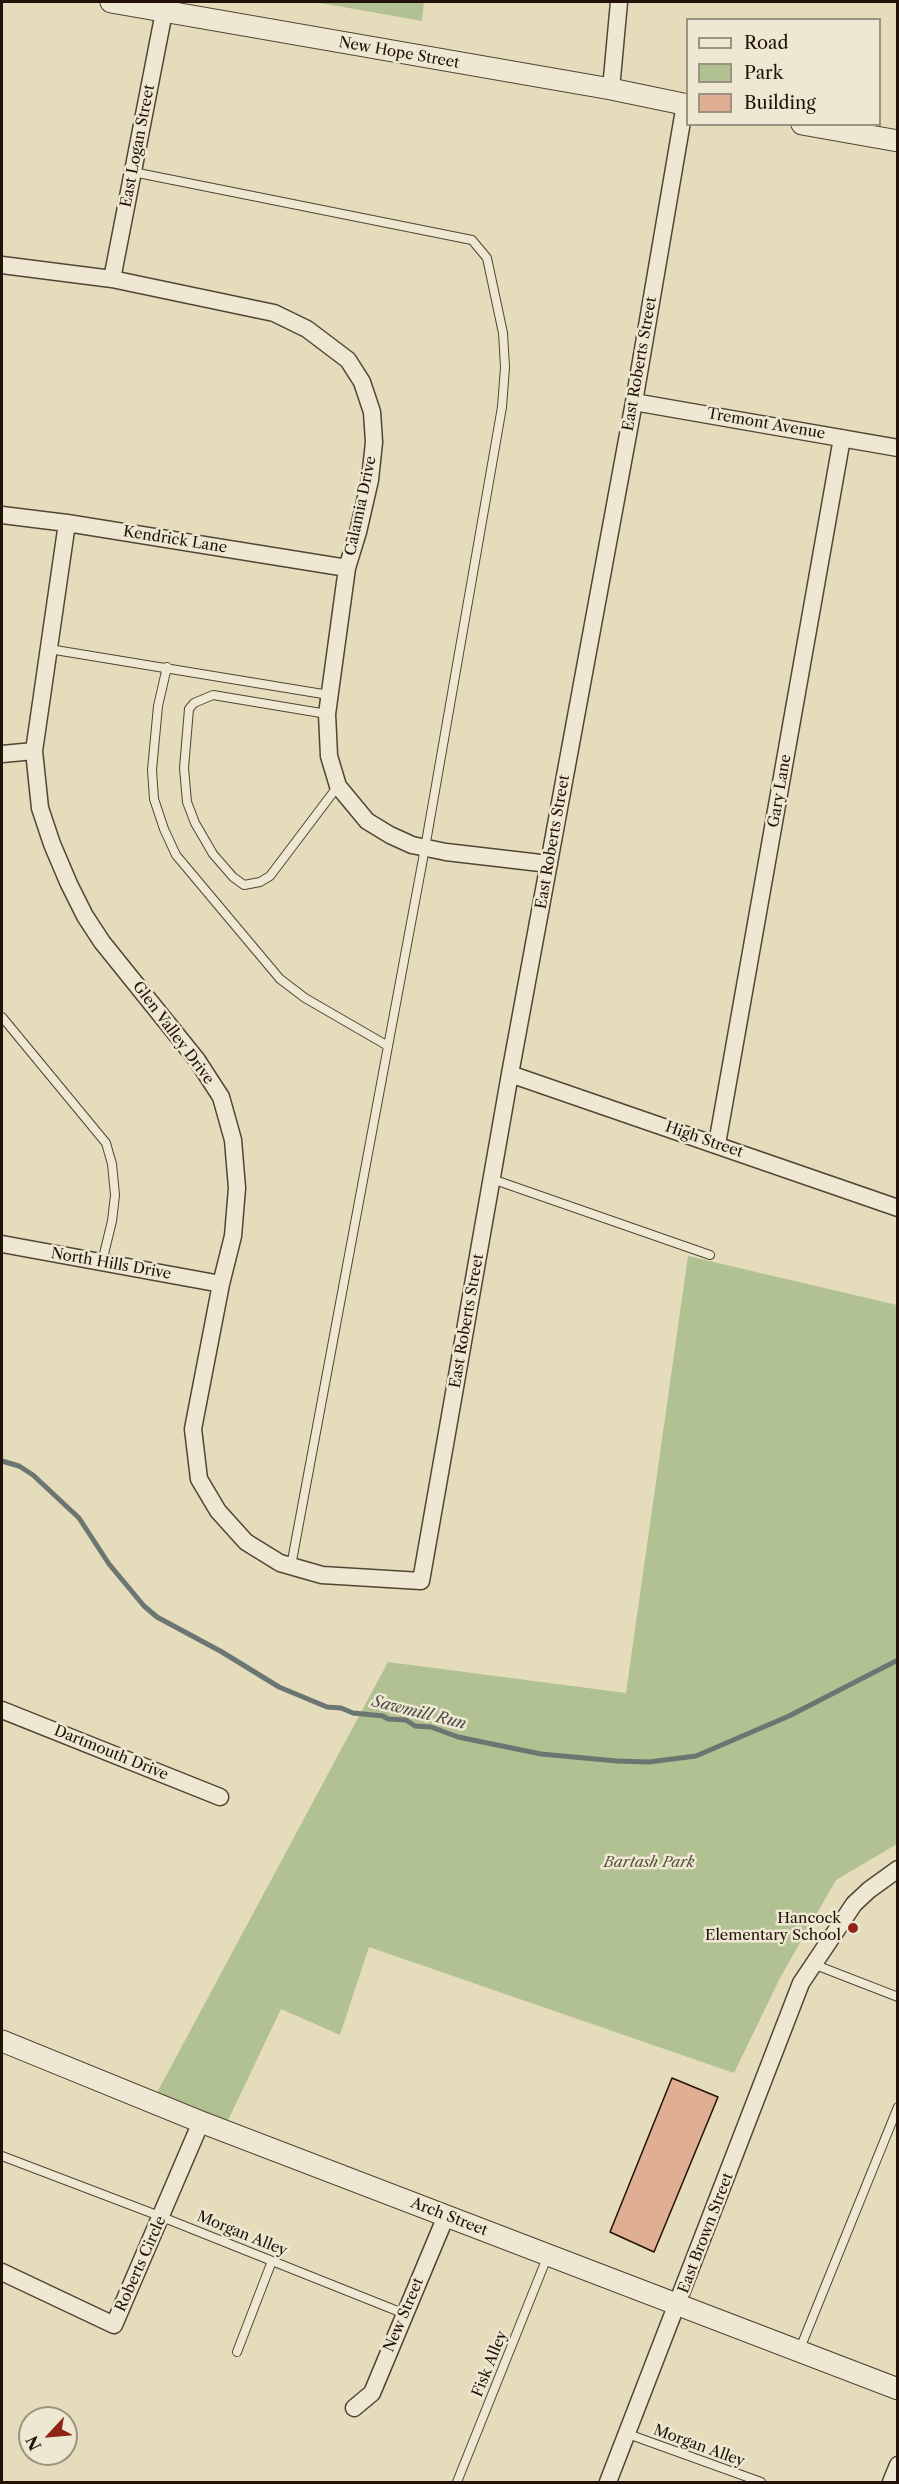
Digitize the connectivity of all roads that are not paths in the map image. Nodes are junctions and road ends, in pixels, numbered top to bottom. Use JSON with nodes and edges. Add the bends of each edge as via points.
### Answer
{"nodes":[{"id":1,"x":111,"y":2,"type":"edge"},
{"id":2,"x":619,"y":2,"type":"edge"},
{"id":3,"x":164,"y":12,"type":"junction"},
{"id":4,"x":611,"y":89,"type":"junction"},
{"id":5,"x":686,"y":104,"type":"edge"},
{"id":6,"x":813,"y":126,"type":"edge"},
{"id":7,"x":897,"y":141,"type":"edge"},
{"id":8,"x":133,"y":172,"type":"junction"},
{"id":9,"x":2,"y":265,"type":"edge"},
{"id":10,"x":112,"y":279,"type":"junction"},
{"id":11,"x":634,"y":402,"type":"junction"},
{"id":12,"x":842,"y":438,"type":"junction"},
{"id":13,"x":897,"y":448,"type":"edge"},
{"id":14,"x":2,"y":515,"type":"edge"},
{"id":15,"x":67,"y":523,"type":"junction"},
{"id":16,"x":347,"y":568,"type":"junction"},
{"id":17,"x":49,"y":649,"type":"junction"},
{"id":18,"x":167,"y":667,"type":"junction"},
{"id":19,"x":329,"y":695,"type":"junction"},
{"id":20,"x":327,"y":714,"type":"junction"},
{"id":21,"x":34,"y":751,"type":"junction"},
{"id":22,"x":2,"y":754,"type":"edge"},
{"id":23,"x":338,"y":786,"type":"junction"},
{"id":24,"x":425,"y":848,"type":"junction"},
{"id":25,"x":549,"y":864,"type":"junction"},
{"id":26,"x":2,"y":1017,"type":"edge"},
{"id":27,"x":388,"y":1046,"type":"junction"},
{"id":28,"x":510,"y":1074,"type":"junction"},
{"id":29,"x":717,"y":1144,"type":"junction"},
{"id":30,"x":492,"y":1179,"type":"junction"},
{"id":31,"x":897,"y":1208,"type":"edge"},
{"id":32,"x":2,"y":1244,"type":"edge"},
{"id":33,"x":710,"y":1256,"type":"dead end"},
{"id":34,"x":102,"y":1262,"type":"junction"},
{"id":35,"x":221,"y":1284,"type":"junction"},
{"id":36,"x":291,"y":1566,"type":"junction"},
{"id":37,"x":421,"y":1581,"type":"joint"},
{"id":38,"x":2,"y":1710,"type":"edge"},
{"id":39,"x":220,"y":1797,"type":"dead end"},
{"id":40,"x":897,"y":1869,"type":"edge"},
{"id":41,"x":813,"y":1963,"type":"junction"},
{"id":42,"x":897,"y":1997,"type":"edge"},
{"id":43,"x":2,"y":2041,"type":"edge"},
{"id":44,"x":897,"y":2107,"type":"edge"},
{"id":45,"x":201,"y":2122,"type":"junction"},
{"id":46,"x":2,"y":2156,"type":"edge"},
{"id":47,"x":446,"y":2216,"type":"junction"},
{"id":48,"x":162,"y":2217,"type":"junction"},
{"id":49,"x":548,"y":2255,"type":"junction"},
{"id":50,"x":272,"y":2261,"type":"junction"},
{"id":51,"x":2,"y":2272,"type":"edge"},
{"id":52,"x":678,"y":2306,"type":"junction"},
{"id":53,"x":405,"y":2314,"type":"junction"},
{"id":54,"x":798,"y":2351,"type":"junction"},
{"id":55,"x":237,"y":2352,"type":"dead end"},
{"id":56,"x":897,"y":2389,"type":"edge"},
{"id":57,"x":354,"y":2408,"type":"dead end"},
{"id":58,"x":628,"y":2434,"type":"junction"},
{"id":59,"x":897,"y":2465,"type":"edge"},
{"id":60,"x":456,"y":2482,"type":"edge"},
{"id":61,"x":608,"y":2482,"type":"edge"},
{"id":62,"x":760,"y":2482,"type":"edge"},
{"id":63,"x":891,"y":2482,"type":"edge"}],
"edges":[{"from":1,"to":3,"type":"street","name":"New Hope Street"},
{"from":2,"to":4,"type":"street"},
{"from":3,"to":4,"type":"street","name":"New Hope Street"},
{"from":3,"to":8,"type":"street","name":"East Logan Street"},
{"from":4,"to":5,"type":"street","name":"New Hope Street"},
{"from":5,"to":11,"type":"street","name":"East Roberts Street"},
{"from":6,"to":7,"type":"street"},
{"from":8,"to":10,"type":"street","name":"East Logan Street"},
{"from":8,"to":24,"type":"lane","via":[[472,240],[487,258],[503,333],[502,407]]},
{"from":9,"to":10,"type":"street","name":"Calamia Drive"},
{"from":10,"to":16,"type":"street","name":"Calamia Drive","via":[[274,313],[307,329],[348,360],[362,382],[372,412],[374,442],[370,480]]},
{"from":11,"to":12,"type":"street","name":"Tremont Avenue"},
{"from":11,"to":25,"type":"street","name":"East Roberts Street"},
{"from":12,"to":13,"type":"street","name":"Tremont Avenue"},
{"from":12,"to":29,"type":"street","name":"Gary Lane"},
{"from":14,"to":15,"type":"street","name":"Kendrick Lane"},
{"from":15,"to":16,"type":"street","name":"Kendrick Lane"},
{"from":15,"to":17,"type":"street","name":"Glen Valley Drive"},
{"from":16,"to":19,"type":"street","name":"Calamia Drive"},
{"from":17,"to":18,"type":"lane"},
{"from":17,"to":21,"type":"street","name":"Glen Valley Drive"},
{"from":18,"to":19,"type":"lane"},
{"from":18,"to":27,"type":"lane","via":[[158,706],[152,770],[154,799],[176,855],[280,980]]},
{"from":19,"to":20,"type":"street","name":"Calamia Drive"},
{"from":20,"to":23,"type":"street","name":"Calamia Drive","via":[[329,756]]},
{"from":20,"to":23,"type":"lane","via":[[213,695],[194,703],[189,709],[184,768],[188,802],[213,854],[244,885],[270,876]]},
{"from":21,"to":22,"type":"street"},
{"from":21,"to":35,"type":"street","name":"Glen Valley Drive","via":[[40,808],[80,905],[102,942],[197,1059],[221,1097],[233,1140],[237,1188],[233,1236]]},
{"from":23,"to":24,"type":"street","name":"Calamia Drive","via":[[367,821],[390,836]]},
{"from":24,"to":25,"type":"street","name":"Calamia Drive"},
{"from":24,"to":27,"type":"lane"},
{"from":25,"to":28,"type":"street","name":"East Roberts Street"},
{"from":26,"to":34,"type":"lane","via":[[106,1143],[115,1195]]},
{"from":27,"to":36,"type":"lane"},
{"from":28,"to":29,"type":"street","name":"High Street"},
{"from":28,"to":30,"type":"street","name":"East Roberts Street"},
{"from":29,"to":31,"type":"street","name":"High Street"},
{"from":30,"to":33,"type":"lane"},
{"from":30,"to":37,"type":"street","name":"East Roberts Street"},
{"from":32,"to":34,"type":"street","name":"North Hills Drive"},
{"from":34,"to":35,"type":"street","name":"North Hills Drive"},
{"from":35,"to":36,"type":"street","name":"Glen Valley Drive","via":[[193,1429],[199,1479],[218,1511],[246,1542]]},
{"from":36,"to":37,"type":"street","name":"Glen Valley Drive","via":[[322,1575]]},
{"from":38,"to":39,"type":"street","name":"Dartmouth Drive"},
{"from":40,"to":41,"type":"street","name":"East Brown Street","via":[[854,1904]]},
{"from":41,"to":42,"type":"lane"},
{"from":41,"to":52,"type":"street","name":"East Brown Street","via":[[801,1983]]},
{"from":43,"to":45,"type":"street","name":"Arch Street"},
{"from":44,"to":54,"type":"lane"},
{"from":45,"to":47,"type":"street","name":"Arch Street"},
{"from":45,"to":48,"type":"street","name":"Roberts Circle"},
{"from":46,"to":48,"type":"lane","name":"Morgan Alley"},
{"from":47,"to":49,"type":"street","name":"Arch Street"},
{"from":47,"to":53,"type":"street","name":"New Street"},
{"from":48,"to":50,"type":"lane","name":"Morgan Alley"},
{"from":48,"to":51,"type":"street","name":"Roberts Circle","via":[[114,2325]]},
{"from":49,"to":52,"type":"street","name":"Arch Street"},
{"from":49,"to":60,"type":"lane","name":"Fisk Alley"},
{"from":50,"to":53,"type":"lane","name":"Morgan Alley"},
{"from":50,"to":55,"type":"lane"},
{"from":52,"to":54,"type":"street","name":"Arch Street"},
{"from":52,"to":58,"type":"street","name":"East Brown Street"},
{"from":53,"to":57,"type":"street","name":"New Street","via":[[372,2393]]},
{"from":54,"to":56,"type":"street","name":"Arch Street"},
{"from":58,"to":61,"type":"street","name":"East Brown Street"},
{"from":58,"to":62,"type":"lane","name":"Morgan Alley"},
{"from":59,"to":63,"type":"street"}]}
